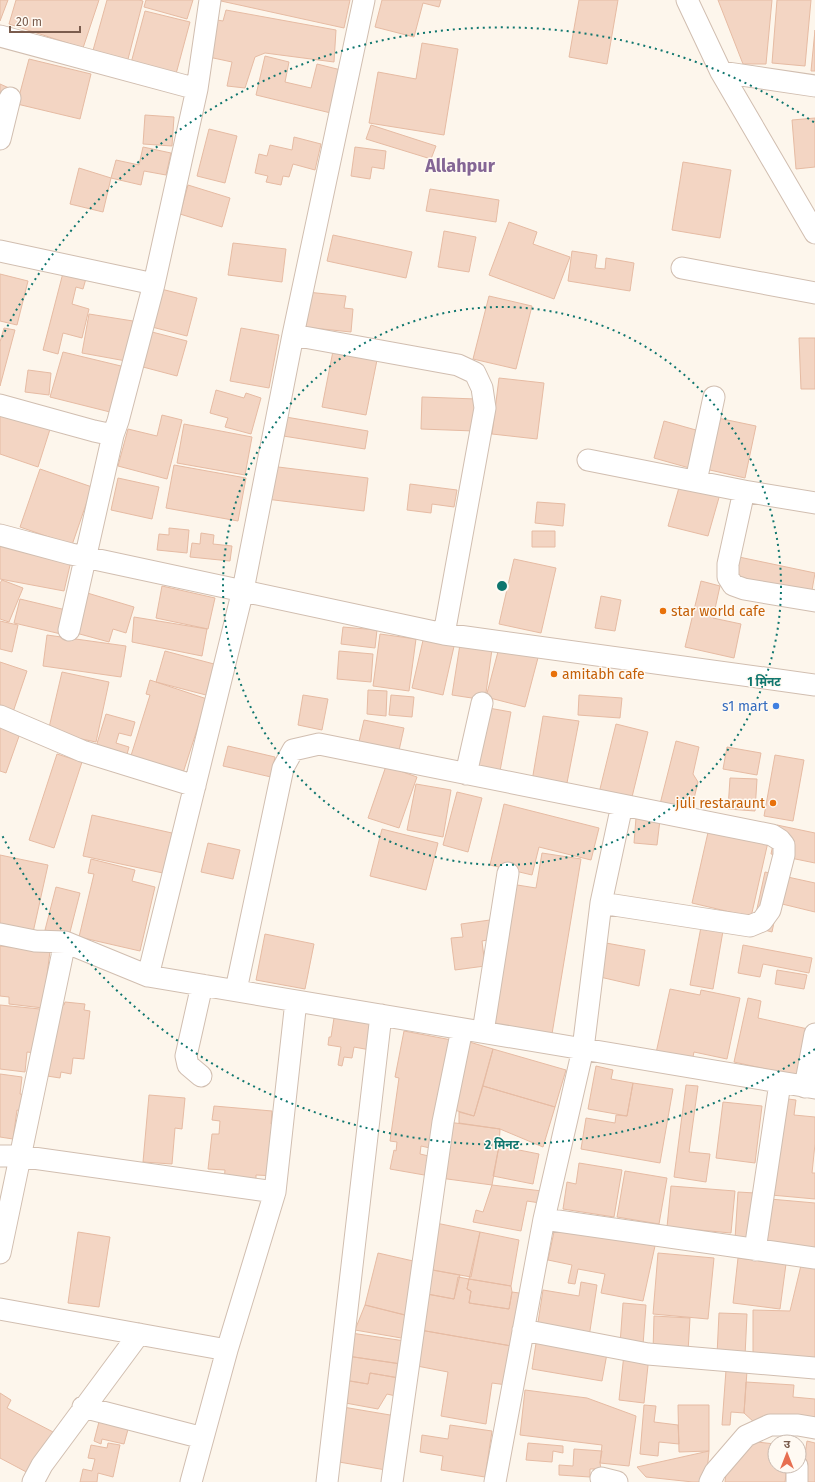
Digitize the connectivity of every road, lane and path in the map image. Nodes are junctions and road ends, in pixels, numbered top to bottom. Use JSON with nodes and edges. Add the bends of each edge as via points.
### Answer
{"nodes":[{"id":1,"x":210,"y":0,"type":"edge"},
{"id":2,"x":364,"y":0,"type":"edge"},
{"id":3,"x":687,"y":0,"type":"edge"},
{"id":4,"x":0,"y":36,"type":"edge"},
{"id":5,"x":721,"y":72,"type":"junction"},
{"id":6,"x":815,"y":86,"type":"edge"},
{"id":7,"x":197,"y":89,"type":"junction"},
{"id":8,"x":10,"y":98,"type":"dead end"},
{"id":9,"x":0,"y":140,"type":"edge"},
{"id":10,"x":815,"y":233,"type":"edge"},
{"id":11,"x":0,"y":251,"type":"edge"},
{"id":12,"x":682,"y":268,"type":"dead end"},
{"id":13,"x":154,"y":284,"type":"junction"},
{"id":14,"x":815,"y":293,"type":"edge"},
{"id":15,"x":293,"y":335,"type":"junction"},
{"id":16,"x":714,"y":397,"type":"dead end"},
{"id":17,"x":0,"y":405,"type":"edge"},
{"id":18,"x":113,"y":435,"type":"junction"},
{"id":19,"x":588,"y":460,"type":"dead end"},
{"id":20,"x":696,"y":481,"type":"junction"},
{"id":21,"x":744,"y":491,"type":"junction"},
{"id":22,"x":815,"y":502,"type":"edge"},
{"id":23,"x":0,"y":535,"type":"edge"},
{"id":24,"x":85,"y":557,"type":"junction"},
{"id":25,"x":244,"y":590,"type":"junction"},
{"id":26,"x":815,"y":601,"type":"edge"},
{"id":27,"x":69,"y":630,"type":"dead end"},
{"id":28,"x":444,"y":634,"type":"junction"},
{"id":29,"x":815,"y":685,"type":"edge"},
{"id":30,"x":482,"y":703,"type":"dead end"},
{"id":31,"x":0,"y":716,"type":"edge"},
{"id":32,"x":466,"y":774,"type":"junction"},
{"id":33,"x":195,"y":786,"type":"junction"},
{"id":34,"x":622,"y":805,"type":"junction"},
{"id":35,"x":508,"y":872,"type":"dead end"},
{"id":36,"x":601,"y":903,"type":"junction"},
{"id":37,"x":0,"y":934,"type":"edge"},
{"id":38,"x":66,"y":942,"type":"junction"},
{"id":39,"x":148,"y":976,"type":"junction"},
{"id":40,"x":202,"y":985,"type":"junction"},
{"id":41,"x":236,"y":990,"type":"junction"},
{"id":42,"x":296,"y":1001,"type":"junction"},
{"id":43,"x":381,"y":1015,"type":"junction"},
{"id":44,"x":462,"y":1029,"type":"junction"},
{"id":45,"x":483,"y":1032,"type":"junction"},
{"id":46,"x":815,"y":1034,"type":"edge"},
{"id":47,"x":583,"y":1049,"type":"junction"},
{"id":48,"x":201,"y":1076,"type":"dead end"},
{"id":49,"x":780,"y":1082,"type":"junction"},
{"id":50,"x":810,"y":1088,"type":"edge"},
{"id":51,"x":10,"y":1156,"type":"edge"},
{"id":52,"x":275,"y":1192,"type":"junction"},
{"id":53,"x":544,"y":1219,"type":"junction"},
{"id":54,"x":755,"y":1250,"type":"junction"},
{"id":55,"x":0,"y":1253,"type":"edge"},
{"id":56,"x":815,"y":1258,"type":"edge"},
{"id":57,"x":0,"y":1309,"type":"edge"},
{"id":58,"x":523,"y":1330,"type":"junction"},
{"id":59,"x":139,"y":1334,"type":"junction"},
{"id":60,"x":227,"y":1350,"type":"junction"},
{"id":61,"x":815,"y":1368,"type":"edge"},
{"id":62,"x":83,"y":1407,"type":"junction"},
{"id":63,"x":804,"y":1432,"type":"edge"},
{"id":64,"x":203,"y":1438,"type":"junction"},
{"id":65,"x":33,"y":1482,"type":"edge"},
{"id":66,"x":191,"y":1482,"type":"edge"},
{"id":67,"x":327,"y":1482,"type":"edge"},
{"id":68,"x":392,"y":1482,"type":"edge"},
{"id":69,"x":495,"y":1482,"type":"edge"},
{"id":70,"x":710,"y":1482,"type":"edge"}],
"edges":[{"from":1,"to":7,"type":"street"},
{"from":2,"to":15,"type":"street"},
{"from":3,"to":5,"type":"street"},
{"from":4,"to":7,"type":"street"},
{"from":5,"to":6,"type":"street"},
{"from":5,"to":10,"type":"street"},
{"from":7,"to":13,"type":"street"},
{"from":8,"to":9,"type":"street"},
{"from":11,"to":13,"type":"street"},
{"from":12,"to":14,"type":"street"},
{"from":13,"to":18,"type":"street"},
{"from":15,"to":25,"type":"street"},
{"from":15,"to":28,"type":"street","via":[[458,365],[475,373],[482,388],[485,408]]},
{"from":16,"to":20,"type":"street"},
{"from":17,"to":18,"type":"street"},
{"from":18,"to":24,"type":"street"},
{"from":19,"to":20,"type":"street"},
{"from":20,"to":21,"type":"street"},
{"from":21,"to":22,"type":"street"},
{"from":21,"to":26,"type":"street","via":[[728,564],[728,577],[733,585]]},
{"from":23,"to":24,"type":"street"},
{"from":24,"to":25,"type":"street"},
{"from":24,"to":27,"type":"street"},
{"from":25,"to":28,"type":"street"},
{"from":25,"to":33,"type":"street"},
{"from":28,"to":29,"type":"street"},
{"from":30,"to":32,"type":"street"},
{"from":31,"to":33,"type":"street","via":[[82,751]]},
{"from":32,"to":34,"type":"street"},
{"from":32,"to":41,"type":"street","via":[[319,744],[293,750],[283,768]]},
{"from":33,"to":39,"type":"street"},
{"from":34,"to":36,"type":"street"},
{"from":34,"to":36,"type":"street","via":[[772,835],[784,845],[784,855],[770,910],[762,921],[750,926]]},
{"from":35,"to":45,"type":"street"},
{"from":36,"to":47,"type":"street"},
{"from":37,"to":38,"type":"street","via":[[35,941]]},
{"from":38,"to":39,"type":"street"},
{"from":38,"to":51,"type":"street","via":[[36,1085]]},
{"from":39,"to":40,"type":"street"},
{"from":40,"to":41,"type":"street"},
{"from":40,"to":48,"type":"street","via":[[186,1056],[188,1066]]},
{"from":41,"to":42,"type":"street"},
{"from":42,"to":43,"type":"street"},
{"from":42,"to":52,"type":"street"},
{"from":43,"to":44,"type":"street"},
{"from":43,"to":67,"type":"street"},
{"from":44,"to":45,"type":"street"},
{"from":44,"to":68,"type":"street","via":[[443,1122]]},
{"from":45,"to":47,"type":"street"},
{"from":46,"to":50,"type":"street"},
{"from":47,"to":49,"type":"street"},
{"from":47,"to":53,"type":"street"},
{"from":49,"to":50,"type":"street"},
{"from":49,"to":54,"type":"street"},
{"from":51,"to":52,"type":"street"},
{"from":51,"to":55,"type":"street"},
{"from":52,"to":60,"type":"street"},
{"from":53,"to":54,"type":"street"},
{"from":53,"to":58,"type":"street"},
{"from":54,"to":56,"type":"street"},
{"from":57,"to":59,"type":"street"},
{"from":58,"to":61,"type":"street","via":[[648,1354]]},
{"from":58,"to":69,"type":"street"},
{"from":59,"to":60,"type":"street"},
{"from":59,"to":62,"type":"street"},
{"from":60,"to":64,"type":"street"},
{"from":62,"to":64,"type":"street"},
{"from":62,"to":65,"type":"street"},
{"from":63,"to":70,"type":"street","via":[[770,1425],[746,1436],[715,1472]]},
{"from":64,"to":66,"type":"street"}]}
